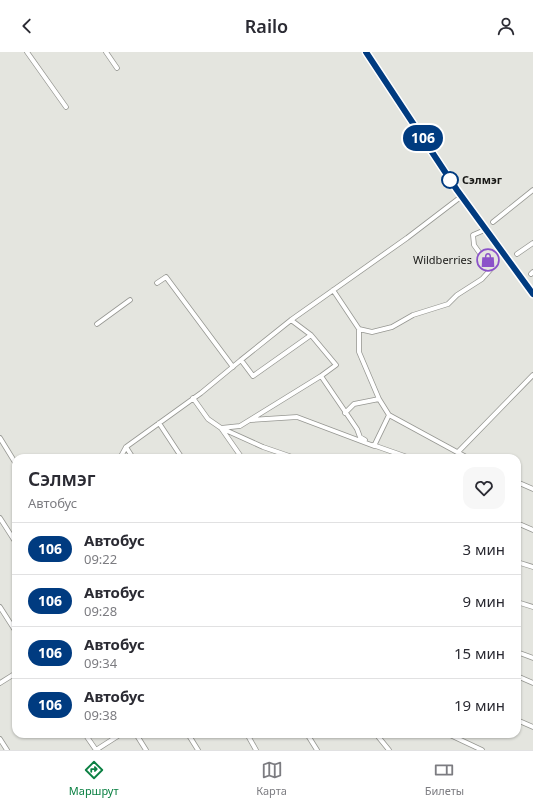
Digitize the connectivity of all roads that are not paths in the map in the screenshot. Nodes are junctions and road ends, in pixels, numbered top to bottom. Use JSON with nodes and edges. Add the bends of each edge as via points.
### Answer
{"nodes":[{"id":1,"x":27,"y":52,"type":"edge"},
{"id":2,"x":106,"y":52,"type":"edge"},
{"id":3,"x":366,"y":52,"type":"edge"},
{"id":4,"x":117,"y":68,"type":"dead end"},
{"id":5,"x":66,"y":107,"type":"dead end"},
{"id":6,"x":533,"y":190,"type":"edge"},
{"id":7,"x":462,"y":196,"type":"junction"},
{"id":8,"x":493,"y":222,"type":"dead end"},
{"id":9,"x":486,"y":230,"type":"junction"},
{"id":10,"x":533,"y":243,"type":"edge"},
{"id":11,"x":517,"y":254,"type":"dead end"},
{"id":12,"x":157,"y":283,"type":"dead end"},
{"id":13,"x":333,"y":290,"type":"junction"},
{"id":14,"x":533,"y":294,"type":"edge"},
{"id":15,"x":130,"y":300,"type":"dead end"},
{"id":16,"x":291,"y":320,"type":"junction"},
{"id":17,"x":97,"y":324,"type":"dead end"},
{"id":18,"x":359,"y":330,"type":"junction"},
{"id":19,"x":312,"y":335,"type":"junction"},
{"id":20,"x":241,"y":360,"type":"junction"},
{"id":21,"x":233,"y":367,"type":"junction"},
{"id":22,"x":533,"y":375,"type":"edge"},
{"id":23,"x":321,"y":376,"type":"junction"},
{"id":24,"x":194,"y":398,"type":"junction"},
{"id":25,"x":379,"y":399,"type":"junction"},
{"id":26,"x":345,"y":413,"type":"junction"},
{"id":27,"x":389,"y":415,"type":"junction"},
{"id":28,"x":251,"y":420,"type":"junction"},
{"id":29,"x":159,"y":423,"type":"junction"},
{"id":30,"x":221,"y":428,"type":"junction"},
{"id":31,"x":0,"y":438,"type":"edge"},
{"id":32,"x":374,"y":446,"type":"junction"},
{"id":33,"x":126,"y":447,"type":"junction"},
{"id":34,"x":458,"y":452,"type":"junction"},
{"id":35,"x":122,"y":454,"type":"edge"},
{"id":36,"x":130,"y":454,"type":"edge"},
{"id":37,"x":179,"y":454,"type":"edge"},
{"id":38,"x":239,"y":454,"type":"edge"},
{"id":39,"x":283,"y":454,"type":"edge"},
{"id":40,"x":398,"y":454,"type":"edge"},
{"id":41,"x":461,"y":454,"type":"edge"},
{"id":42,"x":12,"y":458,"type":"edge"},
{"id":43,"x":521,"y":484,"type":"edge"},
{"id":44,"x":533,"y":489,"type":"edge"},
{"id":45,"x":1,"y":521,"type":"edge"},
{"id":46,"x":521,"y":525,"type":"edge"},
{"id":47,"x":533,"y":530,"type":"edge"},
{"id":48,"x":12,"y":537,"type":"edge"},
{"id":49,"x":521,"y":563,"type":"edge"},
{"id":50,"x":533,"y":567,"type":"edge"},
{"id":51,"x":521,"y":603,"type":"edge"},
{"id":52,"x":0,"y":607,"type":"edge"},
{"id":53,"x":533,"y":607,"type":"edge"},
{"id":54,"x":12,"y":626,"type":"edge"},
{"id":55,"x":521,"y":654,"type":"edge"},
{"id":56,"x":533,"y":658,"type":"edge"},
{"id":57,"x":12,"y":676,"type":"edge"},
{"id":58,"x":521,"y":678,"type":"edge"},
{"id":59,"x":533,"y":682,"type":"edge"},
{"id":60,"x":0,"y":684,"type":"edge"},
{"id":61,"x":521,"y":722,"type":"edge"},
{"id":62,"x":533,"y":727,"type":"edge"},
{"id":63,"x":88,"y":738,"type":"edge"},
{"id":64,"x":115,"y":738,"type":"edge"},
{"id":65,"x":138,"y":738,"type":"edge"},
{"id":66,"x":190,"y":738,"type":"edge"},
{"id":67,"x":249,"y":738,"type":"edge"},
{"id":68,"x":310,"y":738,"type":"edge"},
{"id":69,"x":379,"y":738,"type":"edge"},
{"id":70,"x":460,"y":738,"type":"edge"},
{"id":71,"x":0,"y":739,"type":"edge"},
{"id":72,"x":7,"y":750,"type":"edge"},
{"id":73,"x":96,"y":750,"type":"edge"},
{"id":74,"x":146,"y":750,"type":"edge"},
{"id":75,"x":198,"y":750,"type":"edge"},
{"id":76,"x":256,"y":750,"type":"edge"},
{"id":77,"x":317,"y":750,"type":"edge"},
{"id":78,"x":389,"y":750,"type":"edge"},
{"id":79,"x":482,"y":750,"type":"edge"}],
"edges":[{"from":1,"to":5,"type":"street"},
{"from":2,"to":4,"type":"street"},
{"from":3,"to":7,"type":"main road"},
{"from":6,"to":8,"type":"street"},
{"from":7,"to":9,"type":"main road"},
{"from":7,"to":13,"type":"street"},
{"from":9,"to":14,"type":"main road"},
{"from":9,"to":18,"type":"street","via":[[473,236],[474,245],[491,269],[482,279],[448,304],[413,315],[392,327],[372,332]]},
{"from":10,"to":11,"type":"street"},
{"from":12,"to":21,"type":"street","via":[[166,278]]},
{"from":13,"to":16,"type":"street"},
{"from":13,"to":18,"type":"street"},
{"from":15,"to":17,"type":"street"},
{"from":16,"to":19,"type":"street"},
{"from":16,"to":20,"type":"street"},
{"from":18,"to":25,"type":"street","via":[[359,352]]},
{"from":19,"to":20,"type":"street","via":[[253,376]]},
{"from":19,"to":23,"type":"street","via":[[336,365]]},
{"from":20,"to":21,"type":"street"},
{"from":21,"to":24,"type":"street"},
{"from":22,"to":34,"type":"street"},
{"from":23,"to":26,"type":"street"},
{"from":23,"to":28,"type":"street"},
{"from":24,"to":29,"type":"street"},
{"from":24,"to":30,"type":"street","via":[[208,419]]},
{"from":25,"to":26,"type":"street","via":[[354,404]]},
{"from":25,"to":27,"type":"street"},
{"from":26,"to":32,"type":"street","via":[[360,437]]},
{"from":27,"to":32,"type":"street"},
{"from":27,"to":34,"type":"street"},
{"from":28,"to":30,"type":"street","via":[[240,426]]},
{"from":28,"to":32,"type":"street","via":[[296,417]]},
{"from":29,"to":33,"type":"street"},
{"from":29,"to":37,"type":"street"},
{"from":30,"to":38,"type":"street"},
{"from":30,"to":39,"type":"street"},
{"from":31,"to":42,"type":"street"},
{"from":32,"to":40,"type":"street"},
{"from":33,"to":35,"type":"street"},
{"from":33,"to":36,"type":"street"},
{"from":34,"to":41,"type":"street"},
{"from":43,"to":44,"type":"street"},
{"from":45,"to":48,"type":"street"},
{"from":46,"to":47,"type":"street"},
{"from":49,"to":50,"type":"street"},
{"from":51,"to":53,"type":"street"},
{"from":52,"to":54,"type":"street"},
{"from":55,"to":56,"type":"street"},
{"from":57,"to":60,"type":"street"},
{"from":58,"to":59,"type":"street"},
{"from":61,"to":62,"type":"street"},
{"from":63,"to":73,"type":"street"},
{"from":64,"to":73,"type":"street"},
{"from":65,"to":74,"type":"street"},
{"from":66,"to":75,"type":"street"},
{"from":67,"to":76,"type":"street"},
{"from":68,"to":77,"type":"street"},
{"from":69,"to":78,"type":"street"},
{"from":70,"to":79,"type":"street"},
{"from":71,"to":72,"type":"street"}]}
